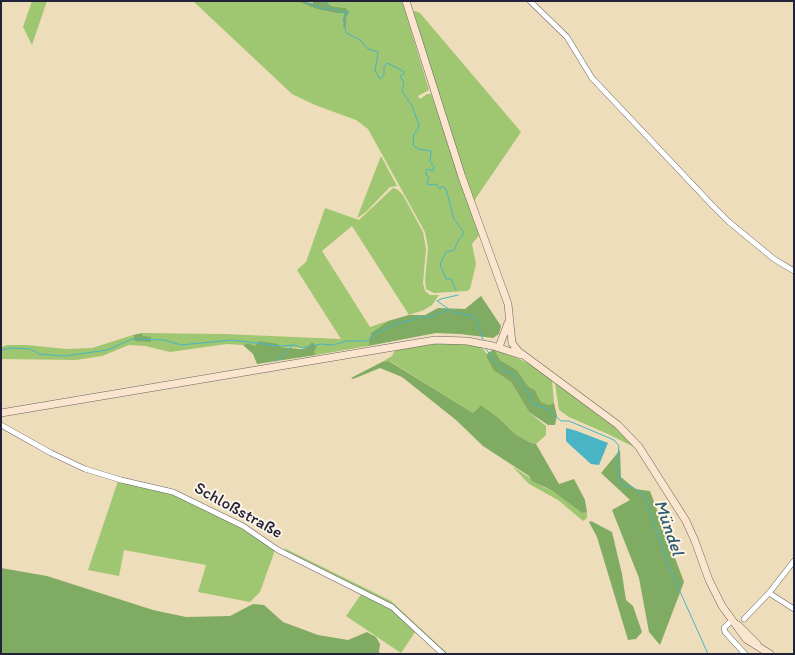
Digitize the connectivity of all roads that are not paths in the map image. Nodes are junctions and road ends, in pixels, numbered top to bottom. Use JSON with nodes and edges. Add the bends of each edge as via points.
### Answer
{"nodes":[{"id":1,"x":406,"y":1,"type":"edge"},
{"id":2,"x":530,"y":1,"type":"edge"},
{"id":3,"x":794,"y":271,"type":"edge"},
{"id":4,"x":509,"y":318,"type":"junction"},
{"id":5,"x":510,"y":337,"type":"junction"},
{"id":6,"x":499,"y":347,"type":"junction"},
{"id":7,"x":526,"y":358,"type":"junction"},
{"id":8,"x":1,"y":413,"type":"edge"},
{"id":9,"x":1,"y":425,"type":"edge"},
{"id":10,"x":794,"y":562,"type":"edge"},
{"id":11,"x":769,"y":593,"type":"junction"},
{"id":12,"x":794,"y":609,"type":"edge"},
{"id":13,"x":744,"y":619,"type":"dead end"},
{"id":14,"x":732,"y":620,"type":"junction"},
{"id":15,"x":443,"y":654,"type":"edge"},
{"id":16,"x":745,"y":654,"type":"edge"},
{"id":17,"x":770,"y":654,"type":"edge"}],
"edges":[{"from":1,"to":4,"type":"main road","via":[[462,177],[508,304]]},
{"from":2,"to":3,"type":"street","via":[[567,38],[592,78],[712,205],[774,259]]},
{"from":4,"to":5,"type":"main road"},
{"from":4,"to":6,"type":"main road"},
{"from":5,"to":6,"type":"main road"},
{"from":5,"to":7,"type":"main road","via":[[518,351]]},
{"from":6,"to":7,"type":"main road"},
{"from":6,"to":8,"type":"main road","via":[[435,340]]},
{"from":7,"to":14,"type":"main road","via":[[618,425],[639,447],[686,521],[708,580]]},
{"from":9,"to":15,"type":"street","name":"Schloßstraße","via":[[51,454],[85,469],[173,492],[243,526],[278,550],[392,607]]},
{"from":10,"to":11,"type":"street"},
{"from":11,"to":12,"type":"street"},
{"from":11,"to":13,"type":"street"},
{"from":14,"to":16,"type":"street","via":[[724,628],[725,632]]},
{"from":14,"to":17,"type":"main road","via":[[746,639]]}]}
